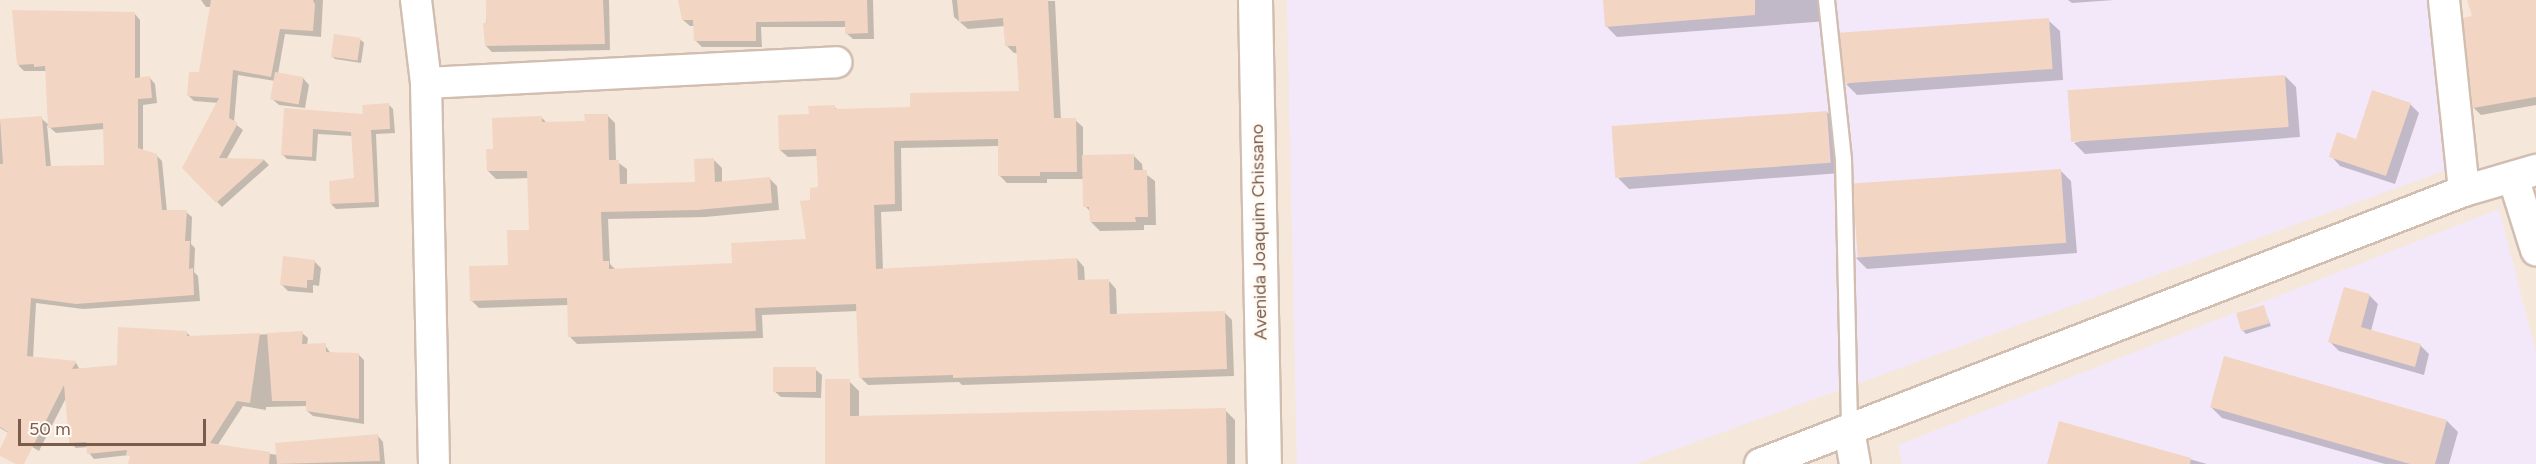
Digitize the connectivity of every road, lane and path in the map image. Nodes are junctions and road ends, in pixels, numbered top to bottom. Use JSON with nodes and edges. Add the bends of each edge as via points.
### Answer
{"nodes":[{"id":1,"x":416,"y":0,"type":"edge"},
{"id":2,"x":1255,"y":0,"type":"edge"},
{"id":3,"x":1826,"y":0,"type":"edge"},
{"id":4,"x":2444,"y":0,"type":"edge"},
{"id":5,"x":836,"y":62,"type":"dead end"},
{"id":6,"x":426,"y":83,"type":"junction"},
{"id":7,"x":2525,"y":173,"type":"edge"},
{"id":8,"x":2464,"y":191,"type":"junction"},
{"id":9,"x":2536,"y":250,"type":"edge"},
{"id":10,"x":1850,"y":430,"type":"junction"},
{"id":11,"x":434,"y":464,"type":"edge"},
{"id":12,"x":1264,"y":464,"type":"edge"},
{"id":13,"x":1760,"y":464,"type":"edge"},
{"id":14,"x":1855,"y":464,"type":"edge"}],
"edges":[{"from":1,"to":6,"type":"street"},
{"from":2,"to":12,"type":"street","name":"Avenida Joaquim Chissano"},
{"from":3,"to":10,"type":"lane","via":[[1843,159]]},
{"from":4,"to":8,"type":"street"},
{"from":5,"to":6,"type":"street"},
{"from":6,"to":11,"type":"street"},
{"from":7,"to":8,"type":"street"},
{"from":7,"to":9,"type":"street"},
{"from":8,"to":10,"type":"street"},
{"from":10,"to":13,"type":"street"},
{"from":10,"to":14,"type":"street"}]}
